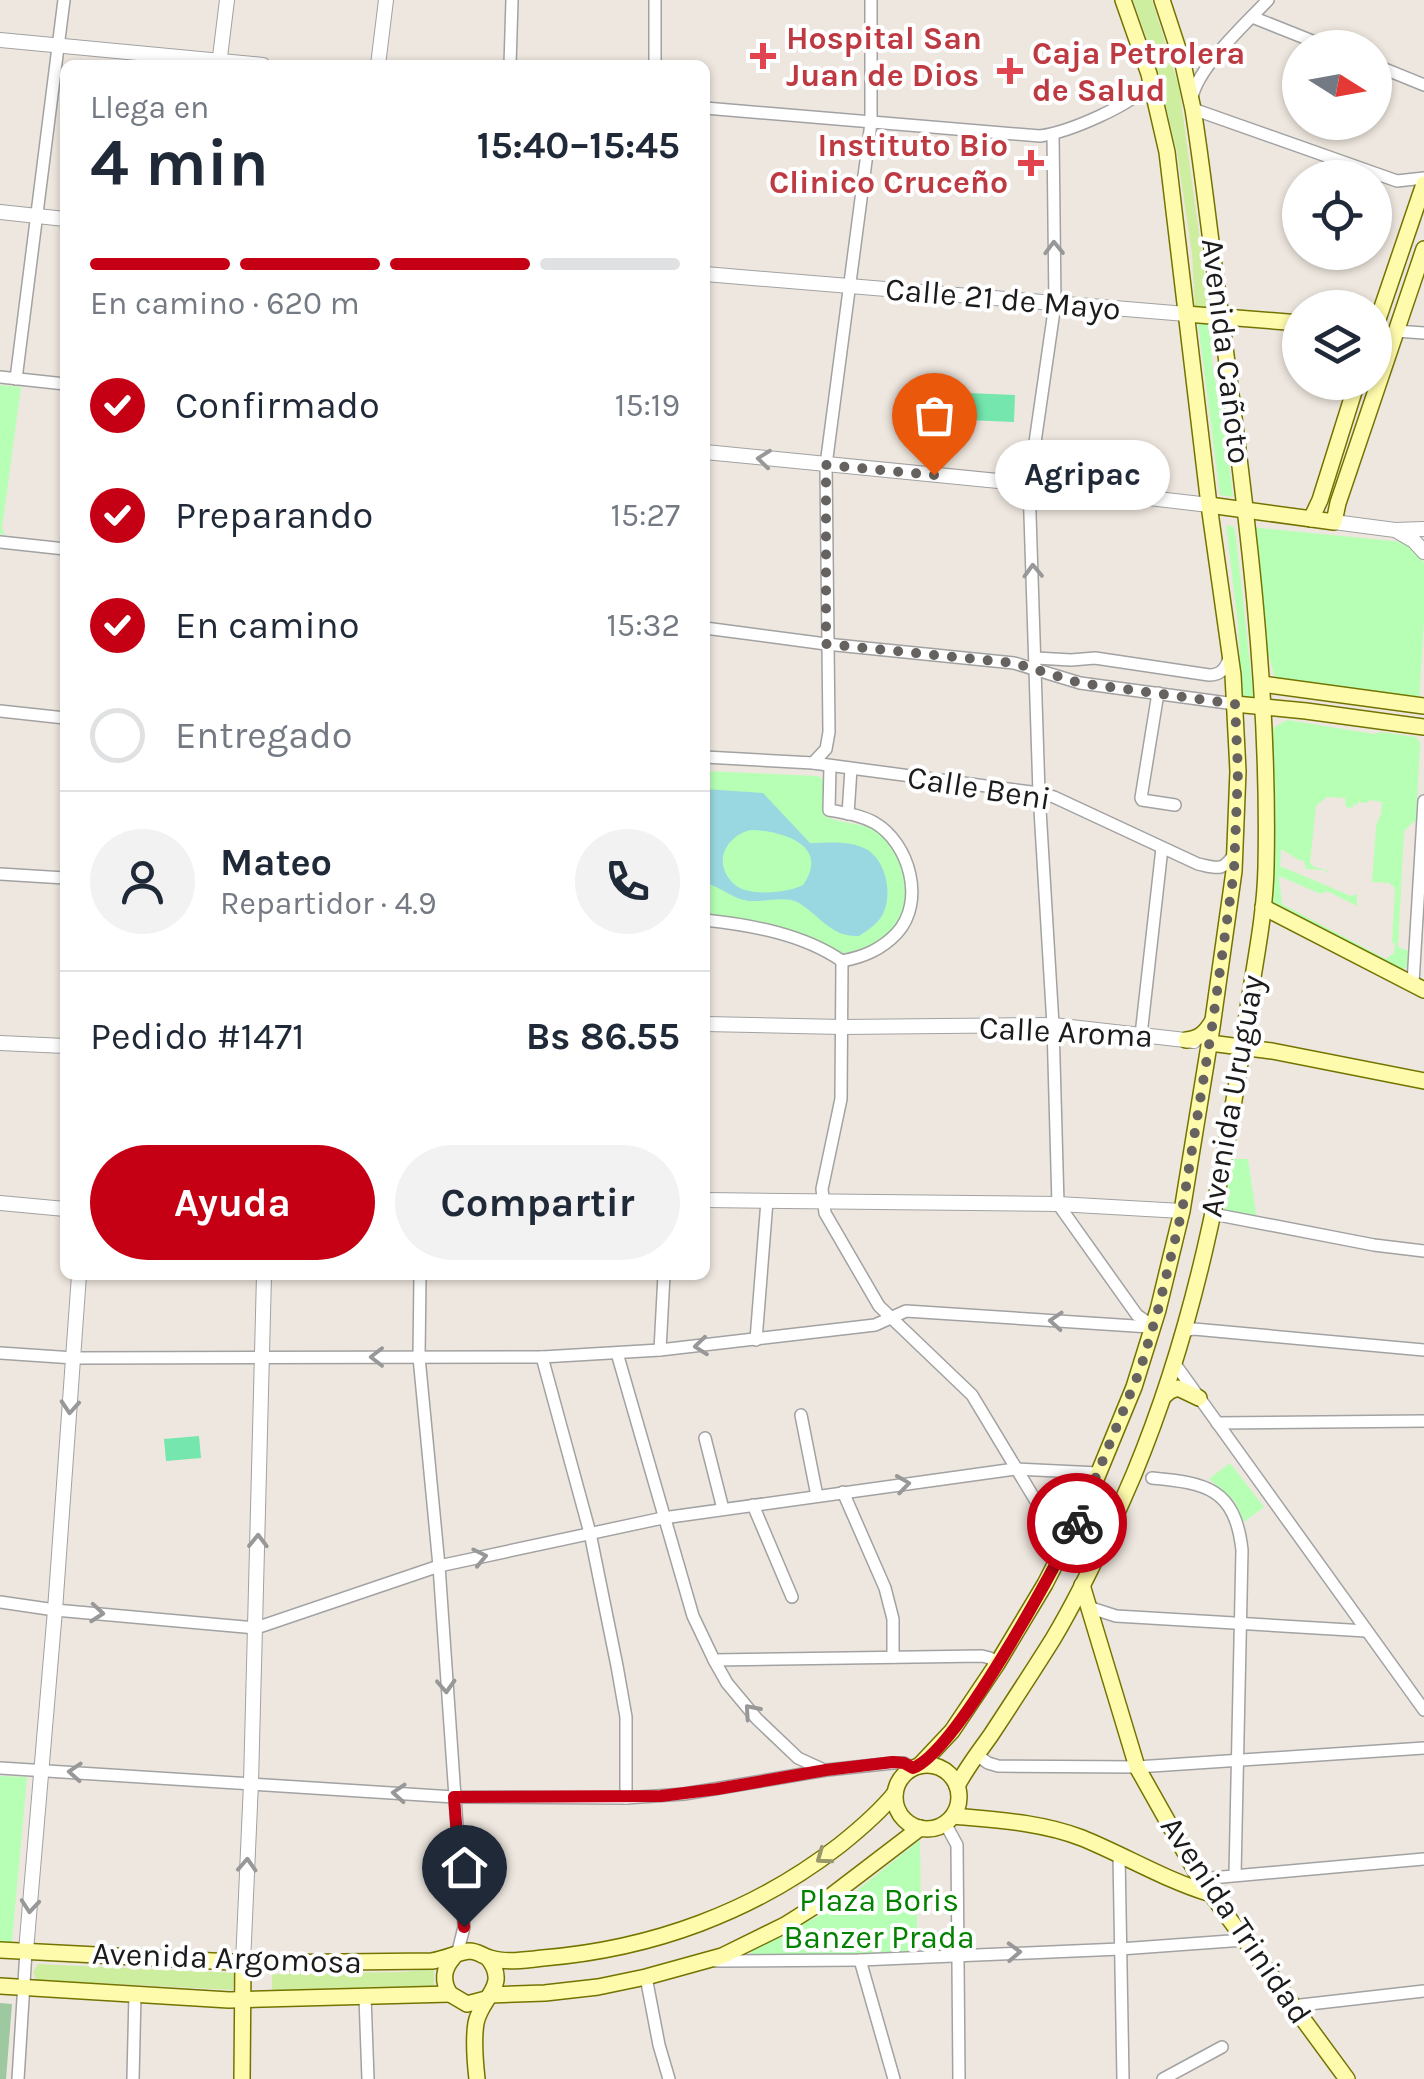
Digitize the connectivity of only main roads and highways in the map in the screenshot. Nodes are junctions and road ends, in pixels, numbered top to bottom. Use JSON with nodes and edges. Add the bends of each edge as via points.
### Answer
{"nodes":[{"id":1,"x":1123,"y":0,"type":"edge"},
{"id":2,"x":1162,"y":0,"type":"edge"},
{"id":3,"x":1424,"y":181,"type":"edge"},
{"id":4,"x":1424,"y":248,"type":"edge"},
{"id":5,"x":1388,"y":290,"type":"edge"},
{"id":6,"x":1186,"y":314,"type":"junction"},
{"id":7,"x":1220,"y":317,"type":"junction"},
{"id":8,"x":1282,"y":322,"type":"edge"},
{"id":9,"x":1392,"y":330,"type":"edge"},
{"id":10,"x":1396,"y":331,"type":"junction"},
{"id":11,"x":1392,"y":335,"type":"edge"},
{"id":12,"x":1351,"y":400,"type":"edge"},
{"id":13,"x":1367,"y":400,"type":"edge"},
{"id":14,"x":1320,"y":500,"type":"junction"},
{"id":15,"x":1338,"y":503,"type":"junction"},
{"id":16,"x":1209,"y":505,"type":"junction"},
{"id":17,"x":1246,"y":509,"type":"junction"},
{"id":18,"x":1311,"y":519,"type":"junction"},
{"id":19,"x":1262,"y":684,"type":"junction"},
{"id":20,"x":1235,"y":704,"type":"junction"},
{"id":21,"x":1424,"y":706,"type":"edge"},
{"id":22,"x":1264,"y":708,"type":"junction"},
{"id":23,"x":1424,"y":727,"type":"edge"},
{"id":24,"x":1264,"y":908,"type":"junction"},
{"id":25,"x":1419,"y":986,"type":"edge"},
{"id":26,"x":1214,"y":1018,"type":"junction"},
{"id":27,"x":1247,"y":1018,"type":"junction"},
{"id":28,"x":1186,"y":1040,"type":"road end"},
{"id":29,"x":1210,"y":1043,"type":"junction"},
{"id":30,"x":1243,"y":1047,"type":"junction"},
{"id":31,"x":1272,"y":1051,"type":"junction"},
{"id":32,"x":1424,"y":1080,"type":"edge"},
{"id":33,"x":1154,"y":1327,"type":"junction"},
{"id":34,"x":1185,"y":1330,"type":"junction"},
{"id":35,"x":1164,"y":1396,"type":"junction"},
{"id":36,"x":1199,"y":1398,"type":"road end"},
{"id":37,"x":1082,"y":1584,"type":"junction"},
{"id":38,"x":916,"y":1766,"type":"junction"},
{"id":39,"x":957,"y":1786,"type":"junction"},
{"id":40,"x":895,"y":1793,"type":"junction"},
{"id":41,"x":949,"y":1820,"type":"junction"},
{"id":42,"x":920,"y":1828,"type":"junction"},
{"id":43,"x":1183,"y":1849,"type":"junction"},
{"id":44,"x":1162,"y":1876,"type":"junction"},
{"id":45,"x":1211,"y":1894,"type":"junction"},
{"id":46,"x":0,"y":1950,"type":"edge"},
{"id":47,"x":455,"y":1956,"type":"junction"},
{"id":48,"x":488,"y":1958,"type":"junction"},
{"id":49,"x":243,"y":1963,"type":"junction"},
{"id":50,"x":0,"y":1986,"type":"edge"},
{"id":51,"x":453,"y":1997,"type":"junction"},
{"id":52,"x":488,"y":1997,"type":"junction"},
{"id":53,"x":238,"y":2006,"type":"junction"},
{"id":54,"x":474,"y":2044,"type":"junction"},
{"id":55,"x":242,"y":2079,"type":"edge"},
{"id":56,"x":477,"y":2079,"type":"edge"},
{"id":57,"x":1348,"y":2079,"type":"edge"}],
"edges":[{"from":1,"to":6,"type":"main road","name":"Avenida Cañoto","via":[[1152,82],[1167,152]]},
{"from":2,"to":7,"type":"main road","name":"Avenida Cañoto","via":[[1192,104]]},
{"from":3,"to":5,"type":"main road"},
{"from":4,"to":10,"type":"main road"},
{"from":6,"to":7,"type":"main road","name":"Calle 21 de Mayo"},
{"from":6,"to":16,"type":"main road","name":"Avenida Cañoto"},
{"from":7,"to":8,"type":"main road","name":"Calle 21 de Mayo"},
{"from":7,"to":17,"type":"main road","name":"Avenida Cañoto"},
{"from":9,"to":10,"type":"main road"},
{"from":10,"to":11,"type":"main road"},
{"from":12,"to":14,"type":"main road"},
{"from":13,"to":15,"type":"main road"},
{"from":14,"to":15,"type":"main road"},
{"from":14,"to":18,"type":"main road"},
{"from":15,"to":18,"type":"main road","via":[[1334,522]]},
{"from":16,"to":17,"type":"main road"},
{"from":16,"to":20,"type":"main road","name":"Avenida Cañoto"},
{"from":17,"to":18,"type":"main road"},
{"from":17,"to":19,"type":"main road","name":"Avenida Cañoto"},
{"from":19,"to":21,"type":"main road"},
{"from":19,"to":22,"type":"main road","name":"Avenida Cañoto"},
{"from":20,"to":22,"type":"main road"},
{"from":20,"to":26,"type":"main road","name":"Avenida Uruguay","via":[[1234,871]]},
{"from":22,"to":23,"type":"main road"},
{"from":22,"to":24,"type":"main road","name":"Avenida Uruguay"},
{"from":24,"to":25,"type":"main road"},
{"from":24,"to":27,"type":"main road","name":"Avenida Uruguay"},
{"from":26,"to":28,"type":"main road","via":[[1196,1040]]},
{"from":26,"to":29,"type":"main road","name":"Avenida Uruguay"},
{"from":27,"to":30,"type":"main road","name":"Avenida Uruguay"},
{"from":27,"to":31,"type":"main road"},
{"from":29,"to":30,"type":"main road","name":"Calle Aroma"},
{"from":29,"to":33,"type":"main road","name":"Avenida Uruguay","via":[[1182,1211]]},
{"from":30,"to":31,"type":"main road","name":"Calle Aroma"},
{"from":30,"to":34,"type":"main road","name":"Avenida Uruguay","via":[[1214,1214]]},
{"from":31,"to":32,"type":"main road","name":"Calle Aroma"},
{"from":33,"to":34,"type":"main road"},
{"from":33,"to":38,"type":"main road","name":"Avenida Uruguay","via":[[1063,1550],[948,1738]]},
{"from":34,"to":35,"type":"main road","name":"Avenida Uruguay"},
{"from":35,"to":36,"type":"main road","via":[[1178,1388]]},
{"from":35,"to":37,"type":"main road","name":"Avenida Uruguay"},
{"from":37,"to":39,"type":"main road","name":"Avenida Uruguay"},
{"from":37,"to":43,"type":"main road","name":"Avenida Trinidad","via":[[1136,1767]]},
{"from":38,"to":39,"type":"main road","via":[[940,1768]]},
{"from":38,"to":40,"type":"main road"},
{"from":39,"to":41,"type":"main road"},
{"from":40,"to":42,"type":"main road","via":[[899,1813]]},
{"from":40,"to":48,"type":"main road","one_way":true,"via":[[818,1862],[695,1926],[602,1950]]},
{"from":41,"to":42,"type":"main road"},
{"from":41,"to":44,"type":"main road","via":[[1030,1824],[1080,1837]]},
{"from":42,"to":52,"type":"main road","via":[[832,1896],[707,1961],[598,1986]]},
{"from":43,"to":44,"type":"main road","via":[[1180,1872]]},
{"from":43,"to":45,"type":"main road","name":"Avenida Trinidad"},
{"from":44,"to":45,"type":"main road"},
{"from":45,"to":57,"type":"main road","name":"Avenida Trinidad"},
{"from":46,"to":49,"type":"main road","name":"Avenida Argomosa"},
{"from":47,"to":48,"type":"main road","via":[[470,1951]]},
{"from":47,"to":49,"type":"main road","name":"Avenida Argomosa"},
{"from":47,"to":51,"type":"main road","via":[[444,1973]]},
{"from":48,"to":52,"type":"main road","via":[[497,1979]]},
{"from":49,"to":53,"type":"main road"},
{"from":50,"to":53,"type":"main road","name":"Avenida Argomosa"},
{"from":51,"to":52,"type":"main road","via":[[474,2004]]},
{"from":51,"to":53,"type":"main road","name":"Avenida Argomosa"},
{"from":51,"to":54,"type":"main road"},
{"from":52,"to":54,"type":"main road"},
{"from":53,"to":55,"type":"main road"},
{"from":54,"to":56,"type":"main road"}]}
